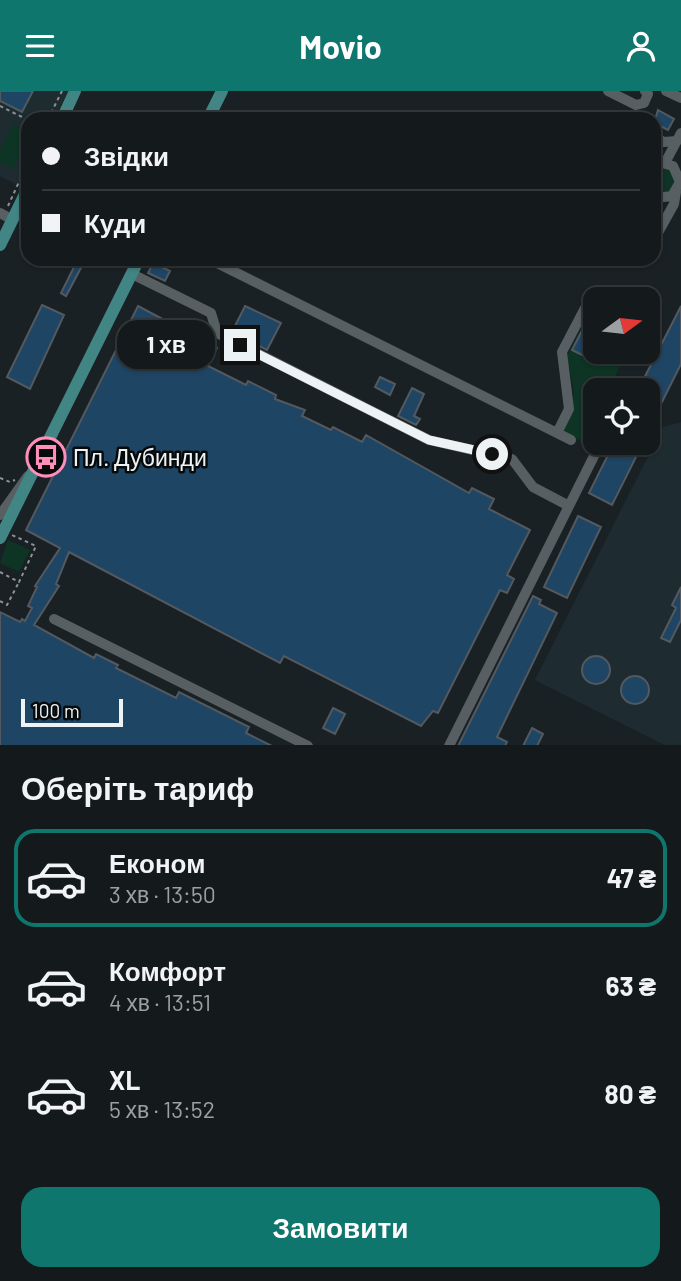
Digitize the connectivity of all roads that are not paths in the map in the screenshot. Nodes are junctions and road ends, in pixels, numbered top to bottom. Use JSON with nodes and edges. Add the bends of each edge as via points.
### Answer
{"nodes":[{"id":1,"x":75,"y":91,"type":"edge"},
{"id":2,"x":222,"y":91,"type":"edge"},
{"id":3,"x":608,"y":91,"type":"edge"},
{"id":4,"x":645,"y":91,"type":"edge"},
{"id":5,"x":666,"y":91,"type":"edge"},
{"id":6,"x":681,"y":98,"type":"edge"},
{"id":7,"x":65,"y":112,"type":"edge"},
{"id":8,"x":212,"y":112,"type":"edge"},
{"id":9,"x":679,"y":137,"type":"edge"},
{"id":10,"x":661,"y":140,"type":"edge"},
{"id":11,"x":675,"y":175,"type":"edge"},
{"id":12,"x":21,"y":197,"type":"edge"},
{"id":13,"x":661,"y":198,"type":"edge"},
{"id":14,"x":5,"y":216,"type":"edge"},
{"id":15,"x":661,"y":228,"type":"edge"},
{"id":16,"x":0,"y":245,"type":"edge"},
{"id":17,"x":136,"y":266,"type":"edge"},
{"id":18,"x":223,"y":266,"type":"edge"},
{"id":19,"x":132,"y":274,"type":"junction"},
{"id":20,"x":583,"y":311,"type":"edge"},
{"id":21,"x":557,"y":433,"type":"junction"},
{"id":22,"x":571,"y":440,"type":"dead end"},
{"id":23,"x":594,"y":455,"type":"edge"},
{"id":24,"x":32,"y":471,"type":"junction"},
{"id":25,"x":569,"y":506,"type":"junction"},
{"id":26,"x":0,"y":515,"type":"edge"},
{"id":27,"x":6,"y":536,"type":"edge"},
{"id":28,"x":54,"y":619,"type":"dead end"},
{"id":29,"x":308,"y":745,"type":"edge"},
{"id":30,"x":449,"y":745,"type":"edge"}],
"edges":[{"from":1,"to":7,"type":"main road"},
{"from":2,"to":8,"type":"main road"},
{"from":3,"to":4,"type":"street","via":[[636,105],[644,103]]},
{"from":5,"to":6,"type":"street"},
{"from":9,"to":10,"type":"street"},
{"from":9,"to":11,"type":"street"},
{"from":11,"to":13,"type":"street","via":[[667,199]]},
{"from":11,"to":15,"type":"street"},
{"from":12,"to":14,"type":"main road"},
{"from":14,"to":16,"type":"main road"},
{"from":17,"to":19,"type":"main road"},
{"from":18,"to":21,"type":"street"},
{"from":19,"to":24,"type":"main road"},
{"from":19,"to":25,"type":"street","via":[[211,313],[217,333],[429,440],[512,460],[533,488]]},
{"from":20,"to":21,"type":"street","via":[[562,352],[569,409]]},
{"from":21,"to":22,"type":"street"},
{"from":23,"to":25,"type":"street"},
{"from":24,"to":26,"type":"street"},
{"from":24,"to":27,"type":"main road"},
{"from":25,"to":30,"type":"street"},
{"from":28,"to":29,"type":"street"}]}
